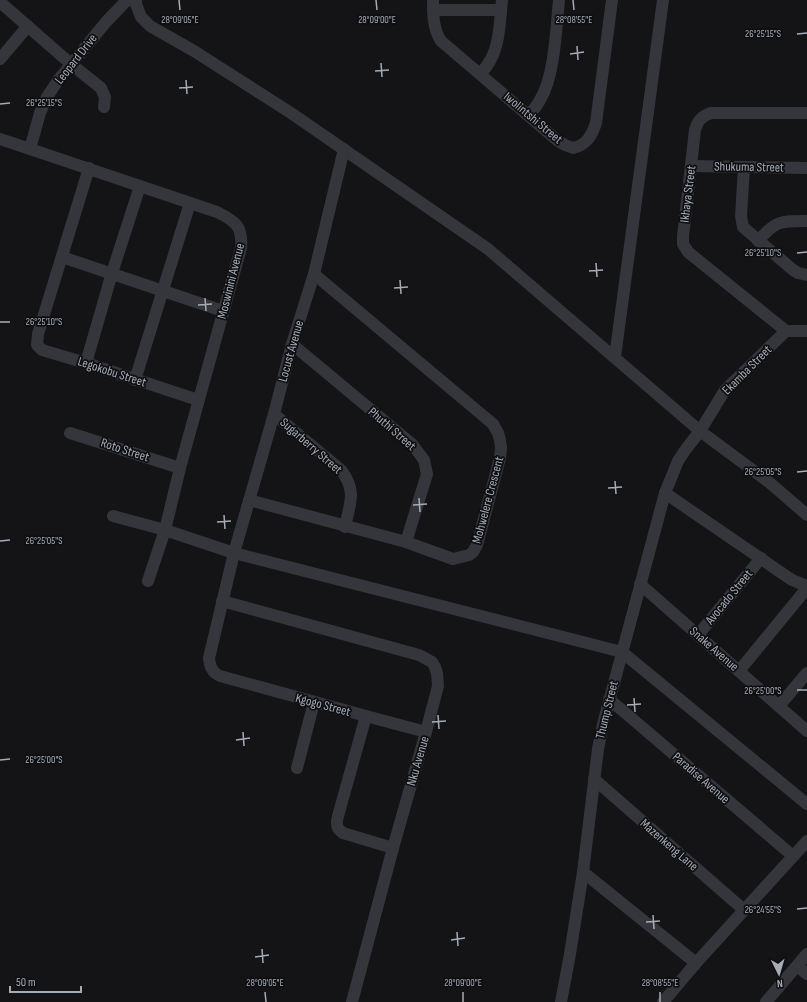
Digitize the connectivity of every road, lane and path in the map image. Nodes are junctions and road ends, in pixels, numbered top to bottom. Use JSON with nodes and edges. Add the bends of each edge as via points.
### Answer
{"nodes":[{"id":1,"x":126,"y":0,"type":"edge"},
{"id":2,"x":136,"y":0,"type":"edge"},
{"id":3,"x":559,"y":0,"type":"edge"},
{"id":4,"x":612,"y":0,"type":"edge"},
{"id":5,"x":663,"y":0,"type":"edge"},
{"id":6,"x":0,"y":2,"type":"edge"},
{"id":7,"x":433,"y":5,"type":"edge"},
{"id":8,"x":502,"y":5,"type":"edge"},
{"id":9,"x":28,"y":26,"type":"junction"},
{"id":10,"x":0,"y":59,"type":"edge"},
{"id":11,"x":71,"y":64,"type":"junction"},
{"id":12,"x":480,"y":74,"type":"junction"},
{"id":13,"x":104,"y":107,"type":"dead end"},
{"id":14,"x":807,"y":113,"type":"edge"},
{"id":15,"x":529,"y":115,"type":"junction"},
{"id":16,"x":0,"y":139,"type":"edge"},
{"id":17,"x":30,"y":149,"type":"junction"},
{"id":18,"x":344,"y":149,"type":"junction"},
{"id":19,"x":691,"y":166,"type":"junction"},
{"id":20,"x":89,"y":168,"type":"junction"},
{"id":21,"x":744,"y":168,"type":"junction"},
{"id":22,"x":807,"y":168,"type":"edge"},
{"id":23,"x":140,"y":186,"type":"junction"},
{"id":24,"x":190,"y":203,"type":"junction"},
{"id":25,"x":807,"y":221,"type":"edge"},
{"id":26,"x":758,"y":241,"type":"junction"},
{"id":27,"x":62,"y":257,"type":"junction"},
{"id":28,"x":112,"y":274,"type":"junction"},
{"id":29,"x":314,"y":274,"type":"junction"},
{"id":30,"x":807,"y":275,"type":"edge"},
{"id":31,"x":163,"y":292,"type":"junction"},
{"id":32,"x":223,"y":311,"type":"junction"},
{"id":33,"x":786,"y":331,"type":"junction"},
{"id":34,"x":807,"y":331,"type":"edge"},
{"id":35,"x":292,"y":344,"type":"junction"},
{"id":36,"x":615,"y":357,"type":"junction"},
{"id":37,"x":86,"y":363,"type":"junction"},
{"id":38,"x":135,"y":380,"type":"junction"},
{"id":39,"x":198,"y":400,"type":"junction"},
{"id":40,"x":274,"y":414,"type":"junction"},
{"id":41,"x":700,"y":430,"type":"junction"},
{"id":42,"x":70,"y":433,"type":"dead end"},
{"id":43,"x":180,"y":468,"type":"junction"},
{"id":44,"x":665,"y":493,"type":"junction"},
{"id":45,"x":249,"y":500,"type":"junction"},
{"id":46,"x":807,"y":515,"type":"edge"},
{"id":47,"x":113,"y":516,"type":"dead end"},
{"id":48,"x":345,"y":526,"type":"junction"},
{"id":49,"x":165,"y":530,"type":"junction"},
{"id":50,"x":406,"y":542,"type":"junction"},
{"id":51,"x":234,"y":553,"type":"junction"},
{"id":52,"x":761,"y":558,"type":"junction"},
{"id":53,"x":148,"y":581,"type":"dead end"},
{"id":54,"x":640,"y":584,"type":"junction"},
{"id":55,"x":807,"y":587,"type":"edge"},
{"id":56,"x":222,"y":601,"type":"junction"},
{"id":57,"x":698,"y":635,"type":"junction"},
{"id":58,"x":622,"y":652,"type":"junction"},
{"id":59,"x":739,"y":671,"type":"junction"},
{"id":60,"x":807,"y":673,"type":"edge"},
{"id":61,"x":220,"y":676,"type":"joint"},
{"id":62,"x":609,"y":699,"type":"junction"},
{"id":63,"x":314,"y":702,"type":"junction"},
{"id":64,"x":779,"y":706,"type":"junction"},
{"id":65,"x":366,"y":716,"type":"junction"},
{"id":66,"x":807,"y":731,"type":"edge"},
{"id":67,"x":426,"y":732,"type":"junction"},
{"id":68,"x":297,"y":768,"type":"dead end"},
{"id":69,"x":594,"y":779,"type":"junction"},
{"id":70,"x":807,"y":804,"type":"edge"},
{"id":71,"x":807,"y":841,"type":"edge"},
{"id":72,"x":393,"y":848,"type":"junction"},
{"id":73,"x":793,"y":856,"type":"junction"},
{"id":74,"x":583,"y":872,"type":"junction"},
{"id":75,"x":744,"y":910,"type":"junction"},
{"id":76,"x":807,"y":954,"type":"edge"},
{"id":77,"x":696,"y":963,"type":"junction"},
{"id":78,"x":797,"y":966,"type":"junction"},
{"id":79,"x":807,"y":974,"type":"edge"},
{"id":80,"x":352,"y":1002,"type":"edge"},
{"id":81,"x":561,"y":1002,"type":"edge"},
{"id":82,"x":663,"y":1002,"type":"edge"},
{"id":83,"x":766,"y":1002,"type":"edge"}],
"edges":[{"from":1,"to":11,"type":"street","name":"Leopard Drive"},
{"from":2,"to":18,"type":"street","via":[[141,17],[150,26],[200,55]]},
{"from":3,"to":15,"type":"street","via":[[549,77],[541,99]]},
{"from":4,"to":15,"type":"street","name":"Iwolintshi Street","via":[[598,111],[590,137],[582,145],[569,147],[558,141]]},
{"from":5,"to":36,"type":"street"},
{"from":6,"to":9,"type":"street"},
{"from":7,"to":8,"type":"street"},
{"from":7,"to":12,"type":"street","name":"Iwolintshi Street","via":[[434,25],[441,41]]},
{"from":8,"to":12,"type":"street","via":[[495,50],[492,59]]},
{"from":9,"to":10,"type":"street"},
{"from":9,"to":11,"type":"street"},
{"from":11,"to":13,"type":"street","via":[[101,88],[105,97]]},
{"from":11,"to":17,"type":"street","name":"Leopard Drive","via":[[47,97]]},
{"from":12,"to":15,"type":"street","name":"Iwolintshi Street"},
{"from":14,"to":19,"type":"street","name":"Ikhaya Street","via":[[704,115],[695,130]]},
{"from":16,"to":17,"type":"street","name":"Moswinini Avenue"},
{"from":17,"to":20,"type":"street","name":"Moswinini Avenue"},
{"from":18,"to":29,"type":"street","name":"Locust Avenue"},
{"from":18,"to":36,"type":"street","via":[[488,249]]},
{"from":19,"to":21,"type":"street","name":"Shukuma Street"},
{"from":19,"to":33,"type":"street","name":"Ikhaya Street","via":[[683,236],[685,248]]},
{"from":20,"to":23,"type":"street","name":"Moswinini Avenue"},
{"from":20,"to":27,"type":"street"},
{"from":21,"to":22,"type":"street","name":"Shukuma Street"},
{"from":21,"to":26,"type":"street","via":[[741,224]]},
{"from":23,"to":24,"type":"street","name":"Moswinini Avenue"},
{"from":23,"to":28,"type":"street"},
{"from":24,"to":31,"type":"street"},
{"from":24,"to":32,"type":"street","name":"Moswinini Avenue","via":[[229,218],[236,223],[241,232],[241,248]]},
{"from":25,"to":26,"type":"street","via":[[780,222]]},
{"from":26,"to":30,"type":"street","via":[[793,270]]},
{"from":27,"to":28,"type":"street"},
{"from":27,"to":37,"type":"street","name":"Legokobu Street","via":[[38,334],[37,345],[42,350]]},
{"from":28,"to":31,"type":"street"},
{"from":28,"to":37,"type":"street"},
{"from":29,"to":35,"type":"street","name":"Locust Avenue"},
{"from":29,"to":50,"type":"street","name":"Mohwelere Crescent","via":[[493,424],[498,433],[501,448],[499,467],[473,552],[453,559]]},
{"from":31,"to":32,"type":"street"},
{"from":31,"to":38,"type":"street"},
{"from":32,"to":39,"type":"street","name":"Moswinini Avenue"},
{"from":33,"to":34,"type":"street"},
{"from":33,"to":41,"type":"street","name":"Ekamba Street","via":[[725,390]]},
{"from":35,"to":40,"type":"street","name":"Locust Avenue"},
{"from":35,"to":50,"type":"street","name":"Phuthi Street","via":[[412,444],[424,460],[427,474]]},
{"from":36,"to":41,"type":"street"},
{"from":37,"to":38,"type":"street","name":"Legokobu Street"},
{"from":38,"to":39,"type":"street","name":"Legokobu Street"},
{"from":39,"to":43,"type":"street","name":"Moswinini Avenue"},
{"from":40,"to":45,"type":"street","name":"Locust Avenue"},
{"from":40,"to":48,"type":"street","name":"Sugarberry Street","via":[[348,479],[351,497]]},
{"from":41,"to":44,"type":"street","name":"Thump Street","via":[[678,461]]},
{"from":41,"to":46,"type":"street","via":[[770,483]]},
{"from":42,"to":43,"type":"street","name":"Roto Street"},
{"from":43,"to":49,"type":"street","name":"Moswinini Avenue"},
{"from":44,"to":52,"type":"street"},
{"from":44,"to":54,"type":"street","name":"Thump Street"},
{"from":45,"to":48,"type":"street","name":"Mohwelere Crescent"},
{"from":45,"to":51,"type":"street","name":"Locust Avenue"},
{"from":47,"to":49,"type":"street"},
{"from":48,"to":50,"type":"street","name":"Mohwelere Crescent"},
{"from":49,"to":51,"type":"street"},
{"from":49,"to":53,"type":"street","name":"Moswinini Avenue"},
{"from":51,"to":56,"type":"street","name":"Locust Avenue"},
{"from":51,"to":58,"type":"street"},
{"from":52,"to":55,"type":"street","via":[[792,580]]},
{"from":52,"to":57,"type":"street","name":"Avocado Street"},
{"from":54,"to":57,"type":"street","name":"Snake Avenue"},
{"from":54,"to":58,"type":"street","name":"Thump Street"},
{"from":55,"to":59,"type":"street"},
{"from":56,"to":61,"type":"street","name":"Locust Avenue","via":[[209,658],[211,669]]},
{"from":56,"to":67,"type":"street","name":"Nku Avenue","via":[[432,662],[438,686]]},
{"from":57,"to":59,"type":"street","name":"Snake Avenue"},
{"from":58,"to":62,"type":"street","name":"Thump Street"},
{"from":58,"to":70,"type":"street"},
{"from":59,"to":64,"type":"street","name":"Snake Avenue"},
{"from":60,"to":64,"type":"street"},
{"from":61,"to":63,"type":"street","name":"Kgogo Street"},
{"from":62,"to":69,"type":"street","name":"Thump Street"},
{"from":62,"to":73,"type":"street","name":"Paradise Avenue"},
{"from":63,"to":65,"type":"street","name":"Kgogo Street"},
{"from":63,"to":68,"type":"street"},
{"from":64,"to":66,"type":"street","name":"Snake Avenue"},
{"from":65,"to":67,"type":"street","name":"Kgogo Street"},
{"from":65,"to":72,"type":"street","via":[[337,826],[343,834]]},
{"from":67,"to":72,"type":"street","name":"Nku Avenue"},
{"from":69,"to":74,"type":"street","name":"Thump Street"},
{"from":69,"to":75,"type":"street","name":"Mazenkeng Lane"},
{"from":71,"to":73,"type":"street"},
{"from":72,"to":80,"type":"street","name":"Nku Avenue"},
{"from":73,"to":75,"type":"street"},
{"from":74,"to":77,"type":"street"},
{"from":74,"to":81,"type":"street","name":"Thump Street"},
{"from":75,"to":77,"type":"street"},
{"from":76,"to":78,"type":"street"},
{"from":77,"to":82,"type":"street"},
{"from":78,"to":79,"type":"street"},
{"from":78,"to":83,"type":"street"}]}
